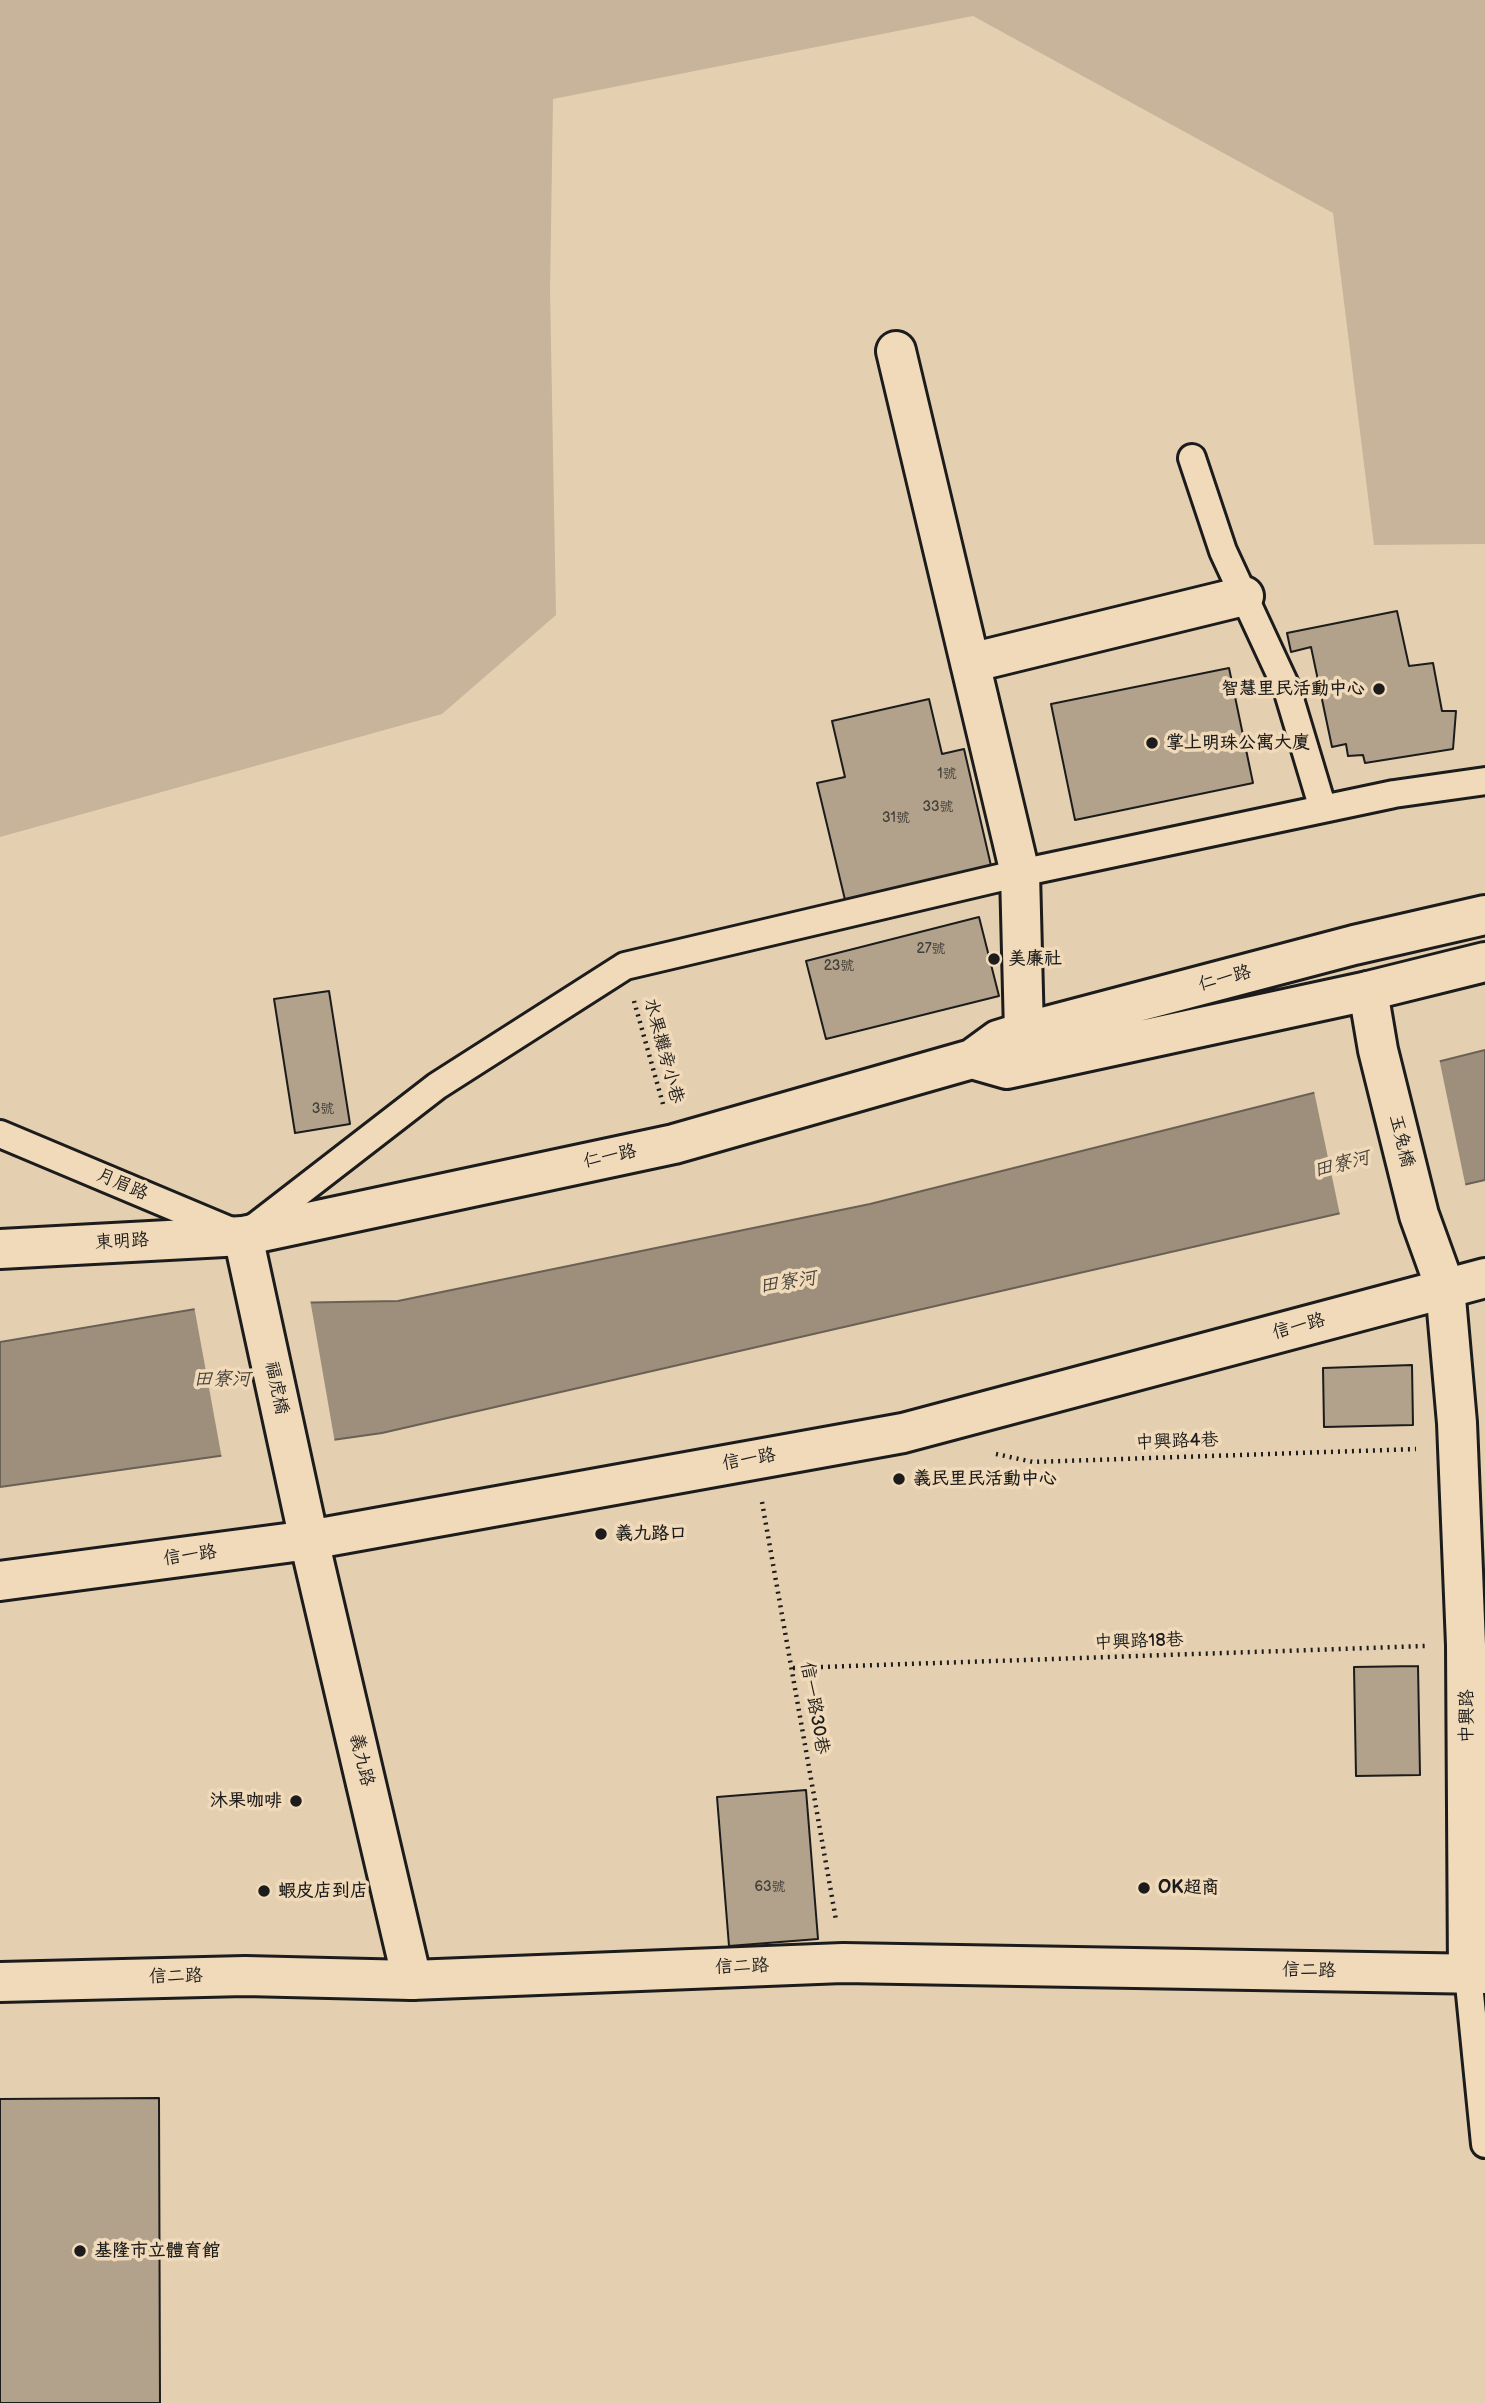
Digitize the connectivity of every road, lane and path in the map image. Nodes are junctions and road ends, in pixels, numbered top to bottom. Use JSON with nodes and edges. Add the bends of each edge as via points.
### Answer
{"nodes":[{"id":1,"x":896,"y":351,"type":"dead end"},
{"id":2,"x":1192,"y":458,"type":"dead end"},
{"id":3,"x":1244,"y":596,"type":"junction"},
{"id":4,"x":970,"y":663,"type":"junction"},
{"id":5,"x":1485,"y":781,"type":"edge"},
{"id":6,"x":1323,"y":809,"type":"junction"},
{"id":7,"x":1020,"y":873,"type":"junction"},
{"id":8,"x":1485,"y":915,"type":"edge"},
{"id":9,"x":1485,"y":962,"type":"edge"},
{"id":10,"x":625,"y":966,"type":"junction"},
{"id":11,"x":1368,"y":990,"type":"junction"},
{"id":12,"x":1026,"y":1048,"type":"junction"},
{"id":13,"x":0,"y":1134,"type":"edge"},
{"id":14,"x":674,"y":1144,"type":"junction"},
{"id":15,"x":243,"y":1236,"type":"junction"},
{"id":16,"x":0,"y":1249,"type":"edge"},
{"id":17,"x":1485,"y":1278,"type":"edge"},
{"id":18,"x":1445,"y":1287,"type":"junction"},
{"id":19,"x":1457,"y":1448,"type":"junction"},
{"id":20,"x":994,"y":1453,"type":"dead end"},
{"id":21,"x":754,"y":1460,"type":"junction"},
{"id":22,"x":309,"y":1540,"type":"junction"},
{"id":23,"x":0,"y":1581,"type":"edge"},
{"id":24,"x":1466,"y":1645,"type":"junction"},
{"id":25,"x":793,"y":1668,"type":"junction"},
{"id":26,"x":843,"y":1963,"type":"junction"},
{"id":27,"x":1477,"y":1974,"type":"edge"},
{"id":28,"x":412,"y":1980,"type":"junction"},
{"id":29,"x":0,"y":1982,"type":"edge"},
{"id":30,"x":1485,"y":2144,"type":"edge"}],
"edges":[{"from":1,"to":4,"type":"street"},
{"from":2,"to":3,"type":"lane","via":[[1223,551]]},
{"from":3,"to":4,"type":"street"},
{"from":3,"to":6,"type":"lane","via":[[1287,689]]},
{"from":4,"to":7,"type":"street"},
{"from":5,"to":6,"type":"lane","via":[[1394,793]]},
{"from":6,"to":7,"type":"lane"},
{"from":7,"to":10,"type":"lane"},
{"from":7,"to":12,"type":"street"},
{"from":8,"to":12,"type":"street","name":"仁一路","via":[[1354,945]]},
{"from":9,"to":11,"type":"street","name":"仁一路"},
{"from":10,"to":14,"type":"path","name":"水果攤旁小巷"},
{"from":10,"to":15,"type":"lane","via":[[437,1086]]},
{"from":11,"to":12,"type":"street","name":"仁一路"},
{"from":11,"to":18,"type":"street","name":"玉兔橋","via":[[1378,1050],[1419,1215]]},
{"from":12,"to":14,"type":"street","name":"仁一路","via":[[998,1040],[972,1059]]},
{"from":13,"to":15,"type":"lane","name":"月眉路"},
{"from":14,"to":15,"type":"street","name":"仁一路"},
{"from":15,"to":16,"type":"street","name":"東明路"},
{"from":15,"to":22,"type":"street","name":"福虎橋"},
{"from":17,"to":18,"type":"street","name":"信一路"},
{"from":18,"to":19,"type":"street","name":"中興路"},
{"from":18,"to":21,"type":"street","name":"信一路","via":[[902,1433]]},
{"from":19,"to":20,"type":"path","name":"中興路4巷","via":[[1033,1462]]},
{"from":19,"to":24,"type":"street","name":"中興路"},
{"from":21,"to":22,"type":"street","name":"信一路"},
{"from":21,"to":25,"type":"path","name":"信一路30巷"},
{"from":22,"to":23,"type":"street","name":"信一路"},
{"from":22,"to":28,"type":"street","name":"義九路"},
{"from":24,"to":25,"type":"path","name":"中興路18巷"},
{"from":24,"to":27,"type":"street","name":"中興路"},
{"from":25,"to":26,"type":"path","name":"信一路30巷"},
{"from":26,"to":27,"type":"street","name":"信二路"},
{"from":26,"to":28,"type":"street","name":"信二路"},
{"from":27,"to":30,"type":"lane","name":"中興路"},
{"from":28,"to":29,"type":"street","name":"信二路","via":[[245,1976]]}]}
